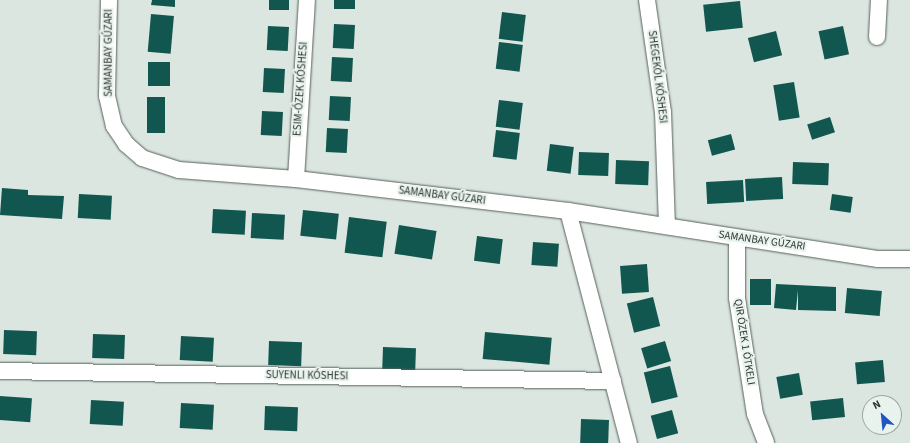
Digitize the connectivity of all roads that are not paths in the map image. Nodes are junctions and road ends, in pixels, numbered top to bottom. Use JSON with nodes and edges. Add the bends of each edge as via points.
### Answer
{"nodes":[{"id":1,"x":109,"y":0,"type":"edge"},
{"id":2,"x":307,"y":0,"type":"edge"},
{"id":3,"x":647,"y":0,"type":"edge"},
{"id":4,"x":879,"y":0,"type":"edge"},
{"id":5,"x":877,"y":37,"type":"dead end"},
{"id":6,"x":296,"y":179,"type":"junction"},
{"id":7,"x":568,"y":211,"type":"junction"},
{"id":8,"x":666,"y":226,"type":"junction"},
{"id":9,"x":737,"y":238,"type":"junction"},
{"id":10,"x":910,"y":259,"type":"edge"},
{"id":11,"x":0,"y":371,"type":"edge"},
{"id":12,"x":613,"y":381,"type":"junction"},
{"id":13,"x":629,"y":443,"type":"edge"},
{"id":14,"x":766,"y":443,"type":"edge"}],
"edges":[{"from":1,"to":6,"type":"street","via":[[107,96],[114,126],[126,144],[142,158],[179,170]]},
{"from":2,"to":6,"type":"street","name":"ESIM-ÓZEK KÓSHESI"},
{"from":3,"to":8,"type":"street","name":"SHEGEKÓL KÓSHESI","via":[[663,112]]},
{"from":4,"to":5,"type":"street"},
{"from":6,"to":7,"type":"street"},
{"from":7,"to":8,"type":"street"},
{"from":7,"to":12,"type":"street"},
{"from":8,"to":9,"type":"street"},
{"from":9,"to":10,"type":"street","via":[[878,259]]},
{"from":9,"to":14,"type":"street","via":[[737,298],[756,414]]},
{"from":11,"to":12,"type":"street","name":"SUYENLI KÓSHESI"},
{"from":12,"to":13,"type":"street"}]}
